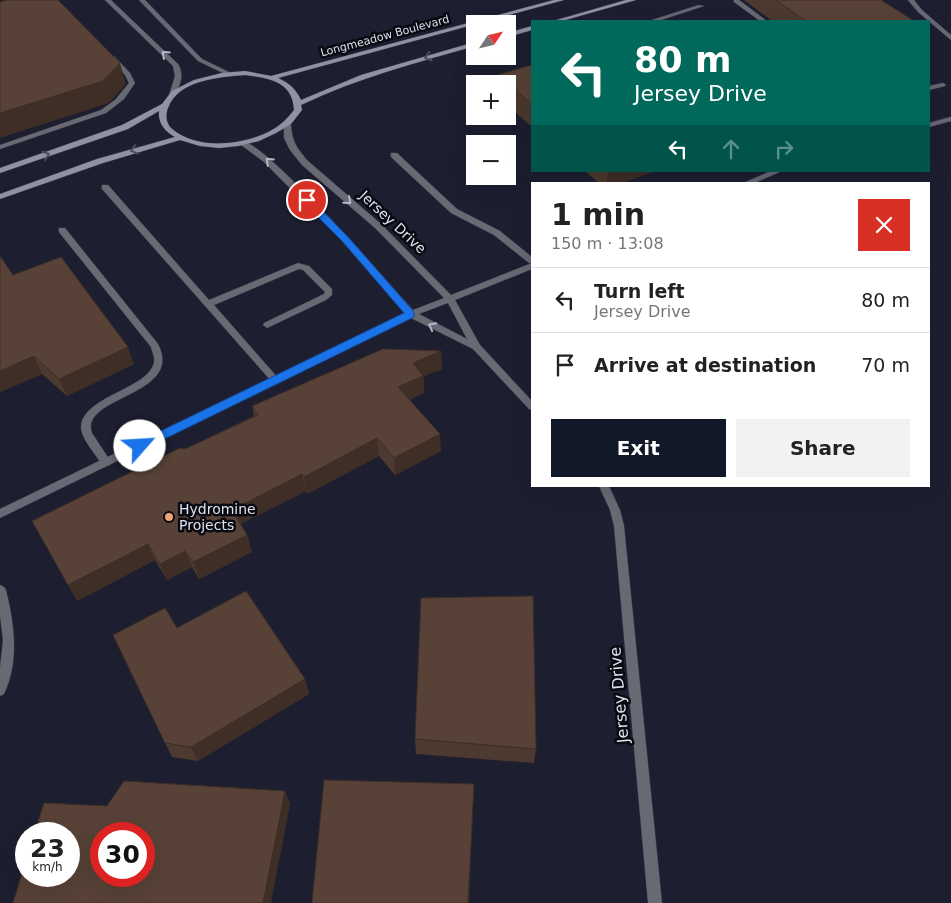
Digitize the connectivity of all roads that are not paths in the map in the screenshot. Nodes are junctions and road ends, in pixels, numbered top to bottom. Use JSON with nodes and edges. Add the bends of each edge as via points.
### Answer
{"nodes":[{"id":1,"x":108,"y":0,"type":"edge"},
{"id":2,"x":142,"y":0,"type":"edge"},
{"id":3,"x":561,"y":0,"type":"edge"},
{"id":4,"x":633,"y":0,"type":"edge"},
{"id":5,"x":911,"y":0,"type":"edge"},
{"id":6,"x":736,"y":1,"type":"edge"},
{"id":7,"x":701,"y":6,"type":"dead end"},
{"id":8,"x":560,"y":20,"type":"edge"},
{"id":9,"x":655,"y":20,"type":"edge"},
{"id":10,"x":763,"y":20,"type":"edge"},
{"id":11,"x":531,"y":28,"type":"edge"},
{"id":12,"x":516,"y":33,"type":"edge"},
{"id":13,"x":951,"y":38,"type":"edge"},
{"id":14,"x":466,"y":47,"type":"edge"},
{"id":15,"x":104,"y":48,"type":"edge"},
{"id":16,"x":229,"y":74,"type":"junction"},
{"id":17,"x":272,"y":78,"type":"junction"},
{"id":18,"x":942,"y":85,"type":"dead end"},
{"id":19,"x":930,"y":88,"type":"edge"},
{"id":20,"x":172,"y":95,"type":"junction"},
{"id":21,"x":299,"y":103,"type":"junction"},
{"id":22,"x":164,"y":106,"type":"junction"},
{"id":23,"x":951,"y":119,"type":"edge"},
{"id":24,"x":930,"y":124,"type":"edge"},
{"id":25,"x":287,"y":125,"type":"junction"},
{"id":26,"x":181,"y":138,"type":"junction"},
{"id":27,"x":244,"y":143,"type":"junction"},
{"id":28,"x":0,"y":147,"type":"edge"},
{"id":29,"x":394,"y":155,"type":"dead end"},
{"id":30,"x":0,"y":171,"type":"edge"},
{"id":31,"x":775,"y":172,"type":"edge"},
{"id":32,"x":750,"y":182,"type":"edge"},
{"id":33,"x":105,"y":187,"type":"dead end"},
{"id":34,"x":0,"y":197,"type":"edge"},
{"id":35,"x":62,"y":230,"type":"dead end"},
{"id":36,"x":531,"y":260,"type":"edge"},
{"id":37,"x":531,"y":266,"type":"edge"},
{"id":38,"x":450,"y":299,"type":"junction"},
{"id":39,"x":208,"y":304,"type":"junction"},
{"id":40,"x":411,"y":314,"type":"junction"},
{"id":41,"x":267,"y":325,"type":"dead end"},
{"id":42,"x":476,"y":347,"type":"junction"},
{"id":43,"x":275,"y":380,"type":"junction"},
{"id":44,"x":531,"y":406,"type":"edge"},
{"id":45,"x":106,"y":462,"type":"junction"},
{"id":46,"x":604,"y":487,"type":"edge"},
{"id":47,"x":0,"y":514,"type":"edge"},
{"id":48,"x":0,"y":590,"type":"edge"},
{"id":49,"x":0,"y":690,"type":"edge"},
{"id":50,"x":655,"y":903,"type":"edge"}],
"edges":[{"from":20,"to":1,"type":"street","one_way":true,"via":[[179,76],[176,65]]},
{"from":2,"to":16,"type":"street","via":[[200,60]]},
{"from":3,"to":17,"type":"main road","name":"Longmeadow Boulevard"},
{"from":4,"to":8,"type":"main road"},
{"from":5,"to":13,"type":"street"},
{"from":6,"to":10,"type":"street"},
{"from":7,"to":9,"type":"street"},
{"from":11,"to":12,"type":"main road"},
{"from":14,"to":21,"type":"main road","one_way":true,"via":[[364,75]]},
{"from":15,"to":28,"type":"street","via":[[131,78],[129,88],[110,108]]},
{"from":16,"to":17,"type":"main road"},
{"from":16,"to":20,"type":"main road","via":[[187,85]]},
{"from":17,"to":21,"type":"main road","via":[[291,88]]},
{"from":18,"to":19,"type":"street"},
{"from":20,"to":22,"type":"main road"},
{"from":21,"to":25,"type":"main road"},
{"from":22,"to":26,"type":"main road","via":[[164,124]]},
{"from":30,"to":22,"type":"main road","one_way":true,"via":[[126,127]]},
{"from":23,"to":24,"type":"street"},
{"from":25,"to":27,"type":"main road","via":[[268,136]]},
{"from":25,"to":38,"type":"street","name":"Jersey Drive","one_way":true,"via":[[288,138],[305,163],[378,226]]},
{"from":26,"to":27,"type":"main road","via":[[210,144]]},
{"from":26,"to":34,"type":"main road","one_way":true,"via":[[100,161]]},
{"from":40,"to":27,"type":"street","name":"Jersey Drive","one_way":true,"via":[[346,240],[267,160]]},
{"from":29,"to":36,"type":"street","via":[[454,211],[497,233]]},
{"from":31,"to":32,"type":"street"},
{"from":33,"to":39,"type":"street"},
{"from":35,"to":45,"type":"street","via":[[155,346],[159,356],[158,366],[151,375],[93,411],[86,420],[86,429]]},
{"from":37,"to":38,"type":"street"},
{"from":38,"to":40,"type":"street"},
{"from":38,"to":42,"type":"street","name":"Jersey Drive"},
{"from":39,"to":41,"type":"street","via":[[298,266],[310,271],[330,291],[323,298]]},
{"from":39,"to":43,"type":"street"},
{"from":42,"to":40,"type":"street","name":"Jersey Drive","one_way":true},
{"from":40,"to":43,"type":"street"},
{"from":42,"to":44,"type":"street","name":"Jersey Drive"},
{"from":43,"to":45,"type":"street"},
{"from":45,"to":47,"type":"street"},
{"from":46,"to":50,"type":"street","name":"Jersey Drive","via":[[619,526]]},
{"from":48,"to":49,"type":"street","via":[[8,620],[10,647]]}]}
